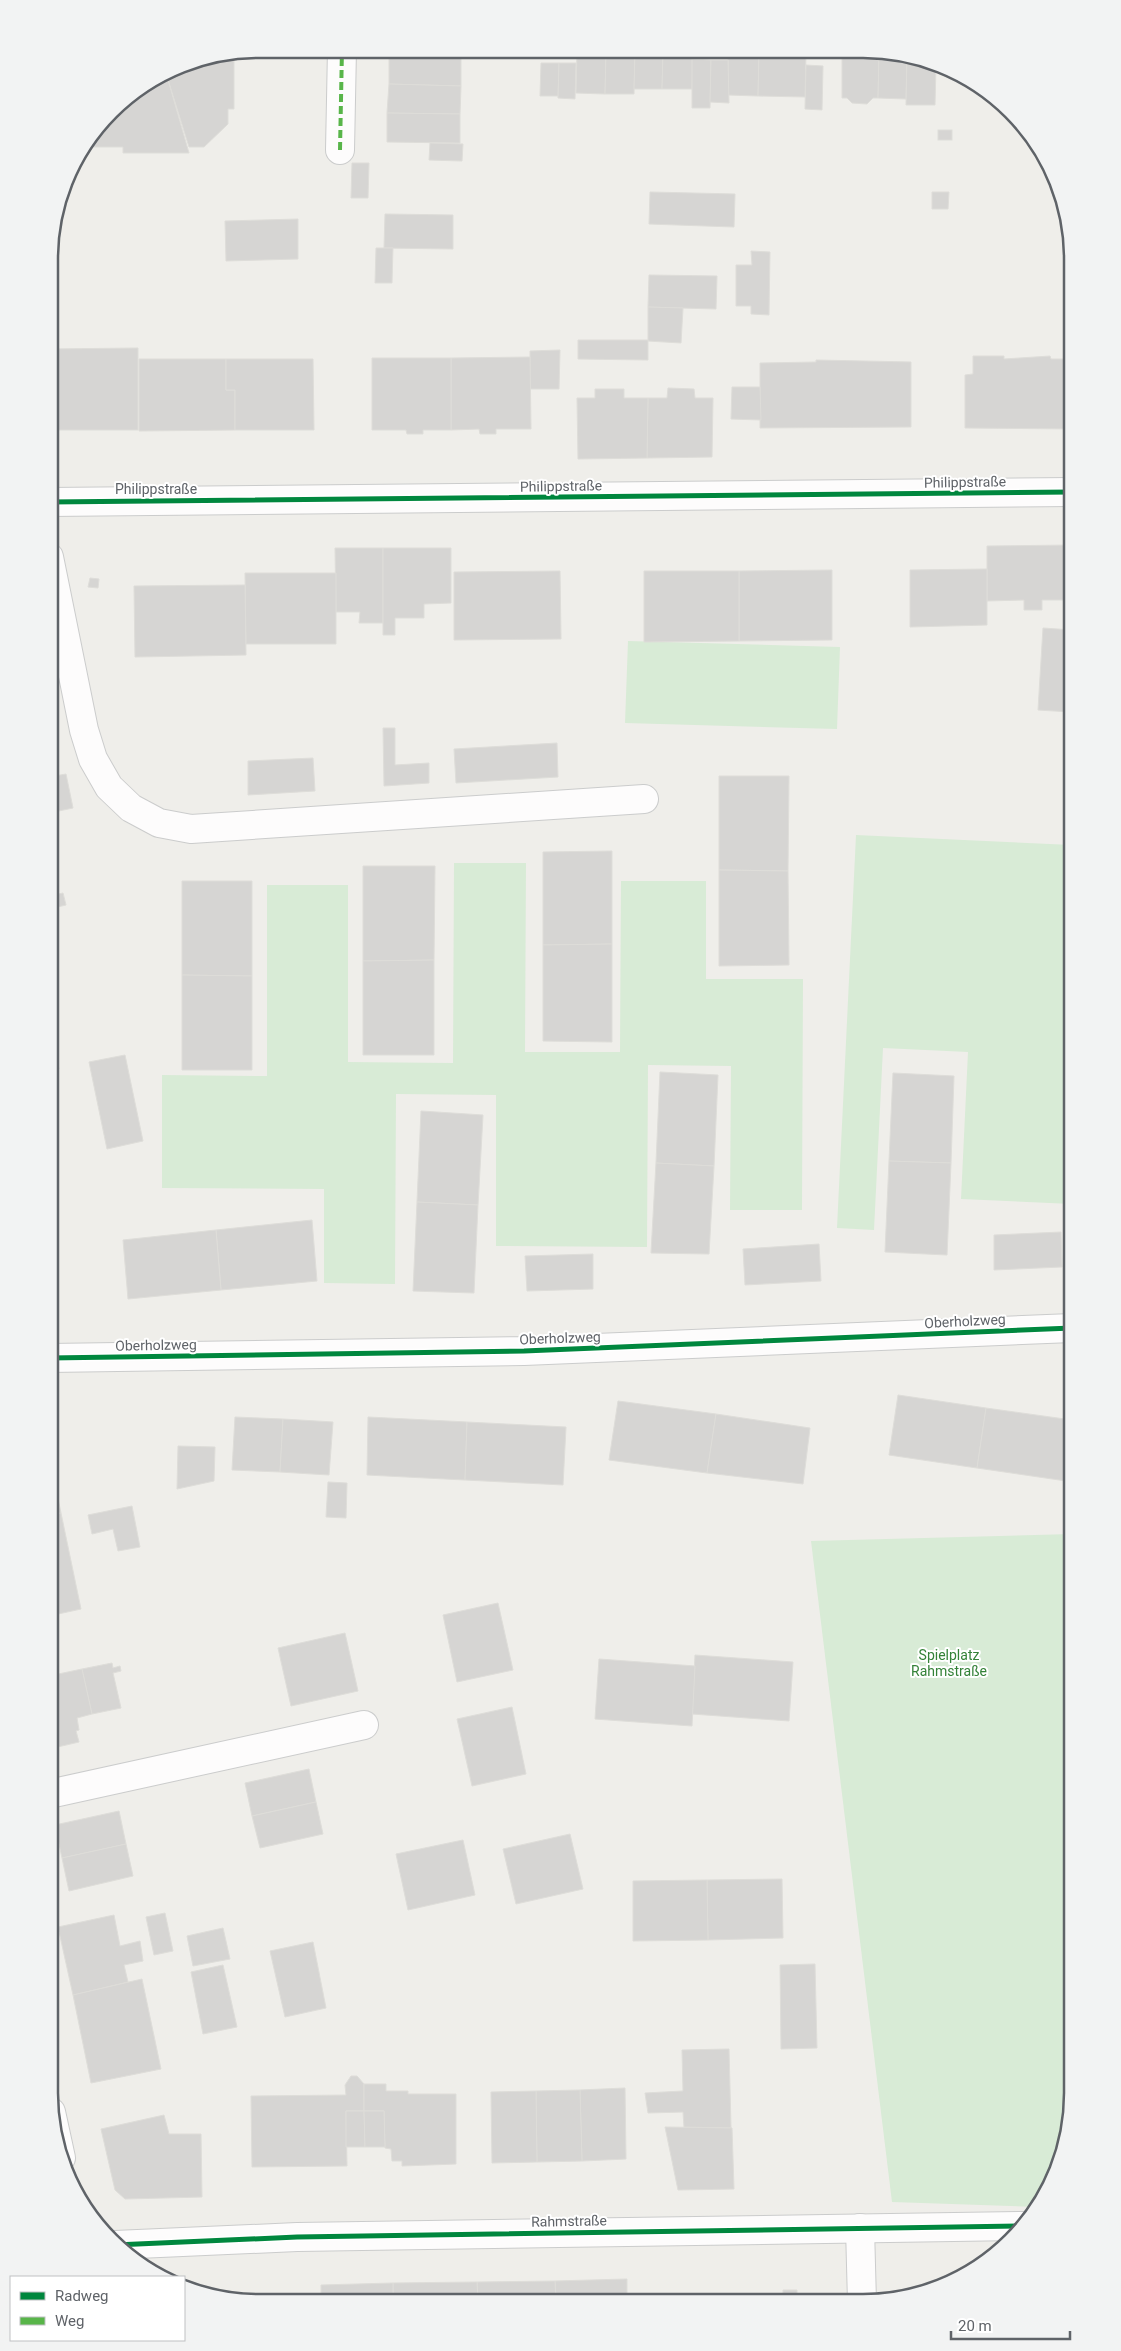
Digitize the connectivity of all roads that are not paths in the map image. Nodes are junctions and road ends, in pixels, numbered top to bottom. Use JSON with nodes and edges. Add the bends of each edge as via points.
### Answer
{"nodes":[{"id":1,"x":342,"y":58,"type":"edge"},
{"id":2,"x":340,"y":150,"type":"dead end"},
{"id":3,"x":1064,"y":492,"type":"edge"},
{"id":4,"x":58,"y":502,"type":"edge"},
{"id":5,"x":58,"y":602,"type":"edge"},
{"id":6,"x":644,"y":800,"type":"dead end"},
{"id":7,"x":1064,"y":1328,"type":"edge"},
{"id":8,"x":58,"y":1358,"type":"edge"},
{"id":9,"x":364,"y":1725,"type":"dead end"},
{"id":10,"x":58,"y":1792,"type":"edge"},
{"id":11,"x":1013,"y":2226,"type":"edge"},
{"id":12,"x":860,"y":2228,"type":"junction"},
{"id":13,"x":127,"y":2244,"type":"edge"},
{"id":14,"x":862,"y":2294,"type":"edge"}],
"edges":[{"from":1,"to":2,"type":"street"},
{"from":3,"to":4,"type":"street","name":"Philippstraße"},
{"from":5,"to":6,"type":"street","via":[[93,759],[108,787],[131,808],[158,823],[191,829]]},
{"from":7,"to":8,"type":"street","name":"Oberholzweg","via":[[524,1351]]},
{"from":9,"to":10,"type":"street"},
{"from":11,"to":12,"type":"street","name":"Rahmstraße"},
{"from":12,"to":13,"type":"street","name":"Rahmstraße","via":[[297,2237]]},
{"from":12,"to":14,"type":"street"}]}
